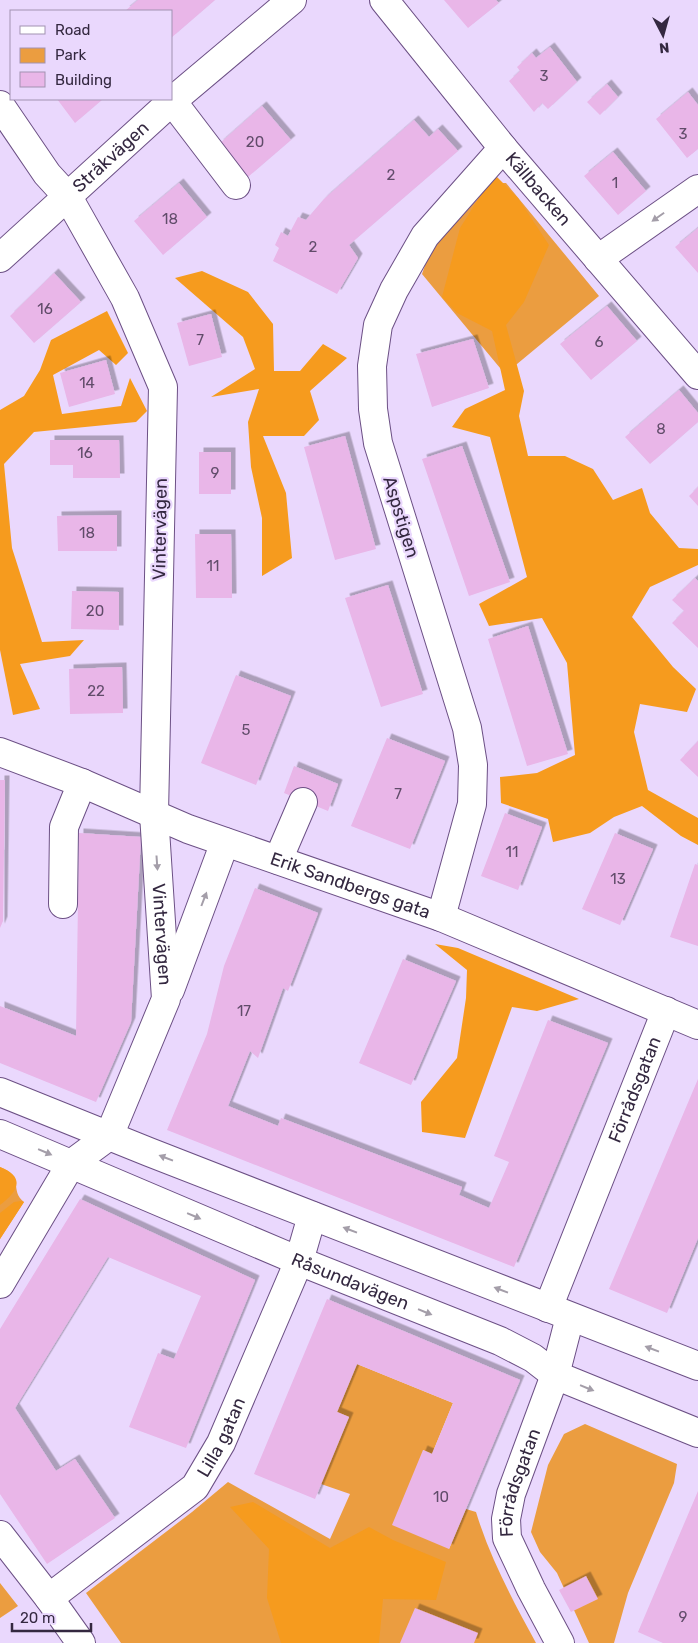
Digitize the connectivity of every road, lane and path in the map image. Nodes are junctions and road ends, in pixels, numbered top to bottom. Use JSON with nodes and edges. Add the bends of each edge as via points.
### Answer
{"nodes":[{"id":1,"x":292,"y":0,"type":"edge"},
{"id":2,"x":384,"y":0,"type":"edge"},
{"id":3,"x":172,"y":101,"type":"junction"},
{"id":4,"x":0,"y":105,"type":"edge"},
{"id":5,"x":503,"y":148,"type":"junction"},
{"id":6,"x":236,"y":185,"type":"dead end"},
{"id":7,"x":698,"y":189,"type":"edge"},
{"id":8,"x":68,"y":197,"type":"junction"},
{"id":9,"x":0,"y":258,"type":"edge"},
{"id":10,"x":598,"y":259,"type":"junction"},
{"id":11,"x":698,"y":374,"type":"edge"},
{"id":12,"x":0,"y":752,"type":"edge"},
{"id":13,"x":82,"y":783,"type":"junction"},
{"id":14,"x":303,"y":802,"type":"dead end"},
{"id":15,"x":154,"y":814,"type":"junction"},
{"id":16,"x":225,"y":842,"type":"junction"},
{"id":17,"x":278,"y":860,"type":"junction"},
{"id":18,"x":63,"y":904,"type":"dead end"},
{"id":19,"x":441,"y":917,"type":"junction"},
{"id":20,"x":174,"y":941,"type":"junction"},
{"id":21,"x":666,"y":1011,"type":"junction"},
{"id":22,"x":698,"y":1025,"type":"edge"},
{"id":23,"x":0,"y":1092,"type":"edge"},
{"id":24,"x":0,"y":1134,"type":"edge"},
{"id":25,"x":109,"y":1136,"type":"junction"},
{"id":26,"x":71,"y":1164,"type":"junction"},
{"id":27,"x":312,"y":1216,"type":"junction"},
{"id":28,"x":298,"y":1261,"type":"junction"},
{"id":29,"x":0,"y":1284,"type":"edge"},
{"id":30,"x":559,"y":1312,"type":"junction"},
{"id":31,"x":698,"y":1366,"type":"edge"},
{"id":32,"x":555,"y":1375,"type":"junction"},
{"id":33,"x":698,"y":1434,"type":"edge"},
{"id":34,"x":0,"y":1535,"type":"edge"},
{"id":35,"x":49,"y":1598,"type":"junction"},
{"id":36,"x":81,"y":1643,"type":"edge"},
{"id":37,"x":560,"y":1643,"type":"edge"}],
"edges":[{"from":1,"to":3,"type":"street","name":"Stråkvägen"},
{"from":2,"to":5,"type":"street","name":"Källbacken"},
{"from":3,"to":6,"type":"street"},
{"from":3,"to":8,"type":"street","name":"Stråkvägen"},
{"from":4,"to":8,"type":"street","name":"Vintervägen","via":[[46,174]]},
{"from":5,"to":10,"type":"street","name":"Källbacken"},
{"from":5,"to":19,"type":"street","name":"Aspstigen","via":[[425,236],[378,325],[372,366],[372,409],[378,443],[467,728],[473,765],[472,804]]},
{"from":7,"to":10,"type":"street","one_way":true},
{"from":8,"to":9,"type":"street","name":"Stråkvägen"},
{"from":8,"to":15,"type":"street","name":"Vintervägen","via":[[125,298],[163,387]]},
{"from":10,"to":11,"type":"street","name":"Källbacken"},
{"from":12,"to":13,"type":"street","name":"Erik Sandbergs gata"},
{"from":13,"to":15,"type":"street","name":"Erik Sandbergs gata"},
{"from":13,"to":18,"type":"street","via":[[64,827]]},
{"from":14,"to":17,"type":"street"},
{"from":15,"to":16,"type":"street","name":"Erik Sandbergs gata"},
{"from":15,"to":20,"type":"street","name":"Vintervägen","one_way":true},
{"from":16,"to":17,"type":"street","name":"Erik Sandbergs gata"},
{"from":20,"to":16,"type":"street","name":"Vintervägen","one_way":true},
{"from":17,"to":19,"type":"street","name":"Erik Sandbergs gata"},
{"from":19,"to":21,"type":"street","name":"Erik Sandbergs gata"},
{"from":20,"to":25,"type":"street","name":"Vintervägen","via":[[166,999]]},
{"from":21,"to":22,"type":"street","name":"Erik Sandbergs gata"},
{"from":21,"to":30,"type":"street","name":"Förrådsgatan"},
{"from":23,"to":25,"type":"street"},
{"from":24,"to":26,"type":"street","name":"Råsundavägen","one_way":true},
{"from":25,"to":26,"type":"street"},
{"from":27,"to":25,"type":"street","one_way":true},
{"from":26,"to":28,"type":"street","name":"Råsundavägen","one_way":true},
{"from":26,"to":29,"type":"street"},
{"from":27,"to":28,"type":"street","name":"Lilla gatan"},
{"from":30,"to":27,"type":"street","one_way":true},
{"from":28,"to":32,"type":"street","name":"Råsundavägen","one_way":true,"via":[[500,1341],[533,1358]]},
{"from":28,"to":35,"type":"street","name":"Lilla gatan","via":[[221,1443],[195,1486]]},
{"from":31,"to":30,"type":"street","one_way":true},
{"from":30,"to":32,"type":"street","name":"Förrådsgatan"},
{"from":32,"to":33,"type":"street","name":"Råsundavägen","one_way":true},
{"from":32,"to":37,"type":"street","name":"Förrådsgatan","via":[[511,1494],[506,1519],[507,1538]]},
{"from":34,"to":35,"type":"street"},
{"from":35,"to":36,"type":"street"}]}
